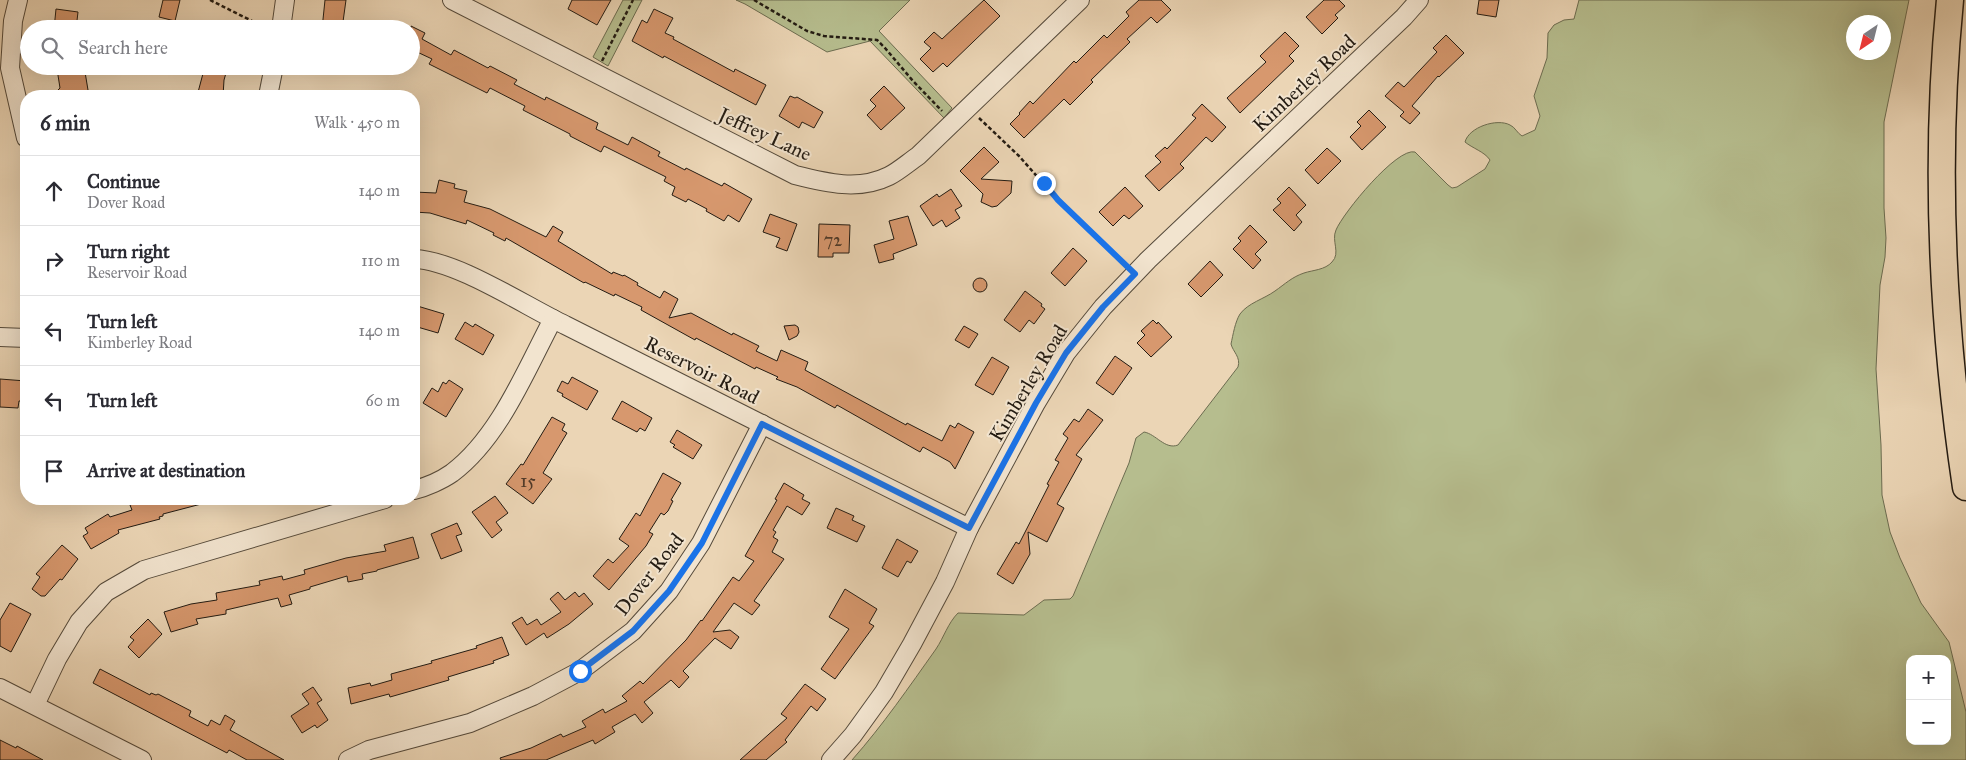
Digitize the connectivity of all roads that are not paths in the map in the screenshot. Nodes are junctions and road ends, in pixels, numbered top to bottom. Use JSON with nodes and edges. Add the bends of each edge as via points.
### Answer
{"nodes":[{"id":1,"x":18,"y":0,"type":"edge"},
{"id":2,"x":285,"y":0,"type":"edge"},
{"id":3,"x":452,"y":0,"type":"edge"},
{"id":4,"x":1080,"y":0,"type":"edge"},
{"id":5,"x":1419,"y":0,"type":"edge"},
{"id":6,"x":1950,"y":0,"type":"edge"},
{"id":7,"x":282,"y":20,"type":"edge"},
{"id":8,"x":272,"y":75,"type":"edge"},
{"id":9,"x":269,"y":90,"type":"edge"},
{"id":10,"x":20,"y":112,"type":"edge"},
{"id":11,"x":420,"y":259,"type":"edge"},
{"id":12,"x":553,"y":320,"type":"junction"},
{"id":13,"x":0,"y":337,"type":"edge"},
{"id":14,"x":20,"y":338,"type":"edge"},
{"id":15,"x":762,"y":424,"type":"junction"},
{"id":16,"x":420,"y":487,"type":"edge"},
{"id":17,"x":1966,"y":487,"type":"edge"},
{"id":18,"x":365,"y":505,"type":"edge"},
{"id":19,"x":969,"y":528,"type":"junction"},
{"id":20,"x":0,"y":688,"type":"edge"},
{"id":21,"x":35,"y":705,"type":"junction"},
{"id":22,"x":142,"y":760,"type":"edge"},
{"id":23,"x":348,"y":760,"type":"edge"},
{"id":24,"x":831,"y":760,"type":"edge"}],
"edges":[{"from":1,"to":10,"type":"street","via":[[13,21],[10,68]]},
{"from":2,"to":7,"type":"street"},
{"from":3,"to":4,"type":"street","name":"Jeffrey Lane","via":[[795,175],[831,184],[864,184],[889,176],[918,156]]},
{"from":5,"to":19,"type":"street","name":"Kimberley Road","via":[[1103,307],[1066,353]]},
{"from":6,"to":17,"type":"highway","via":[[1942,132],[1942,236],[1949,348]]},
{"from":8,"to":9,"type":"street"},
{"from":11,"to":12,"type":"street","name":"Reservoir Road","via":[[459,270]]},
{"from":12,"to":15,"type":"street","name":"Reservoir Road"},
{"from":12,"to":16,"type":"street","via":[[480,449],[451,474]]},
{"from":13,"to":14,"type":"street"},
{"from":15,"to":19,"type":"street","name":"Reservoir Road"},
{"from":15,"to":23,"type":"street","name":"Dover Road","via":[[702,543],[669,591],[633,631],[580,671],[533,696],[470,723],[369,750]]},
{"from":18,"to":21,"type":"street","via":[[144,570],[106,592],[79,622]]},
{"from":19,"to":24,"type":"street","name":"Kimberley Road","via":[[944,582],[884,692]]},
{"from":20,"to":21,"type":"street"},
{"from":21,"to":22,"type":"street"}]}
